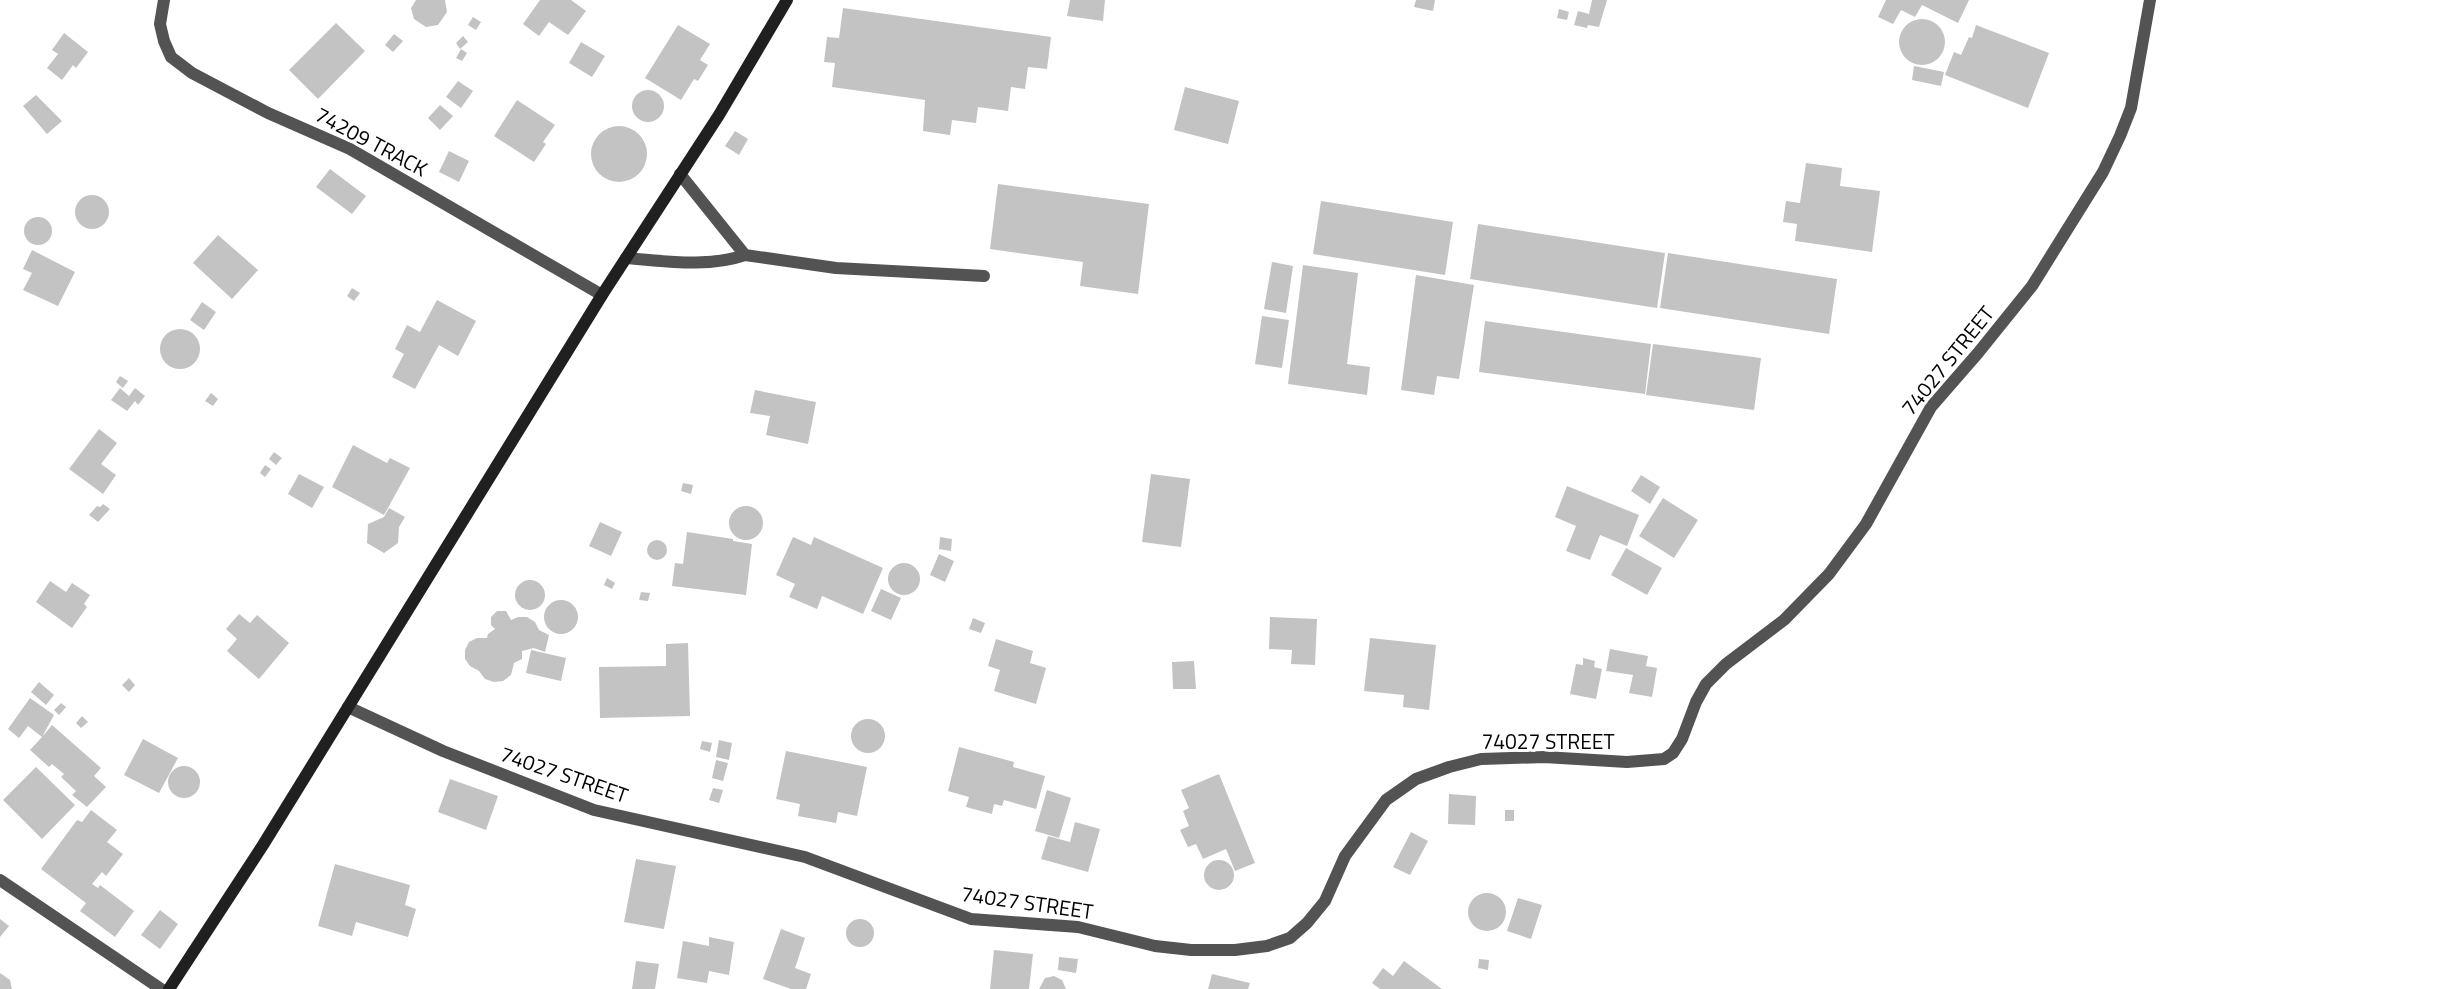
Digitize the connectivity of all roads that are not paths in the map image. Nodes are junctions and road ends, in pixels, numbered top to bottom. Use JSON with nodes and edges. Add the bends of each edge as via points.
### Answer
{"nodes":[{"id":1,"x":164,"y":0,"type":"edge"},
{"id":2,"x":787,"y":0,"type":"edge"},
{"id":3,"x":2150,"y":0,"type":"edge"},
{"id":4,"x":680,"y":174,"type":"junction"},
{"id":5,"x":745,"y":255,"type":"junction"},
{"id":6,"x":626,"y":258,"type":"junction"},
{"id":7,"x":984,"y":276,"type":"dead end"},
{"id":8,"x":602,"y":295,"type":"junction"},
{"id":9,"x":348,"y":707,"type":"junction"},
{"id":10,"x":0,"y":880,"type":"edge"},
{"id":11,"x":161,"y":989,"type":"edge"},
{"id":12,"x":169,"y":989,"type":"edge"}],
"edges":[{"from":1,"to":8,"type":"street","name":"74209 TRACK","via":[[160,24],[164,41],[171,57],[192,73],[268,113],[350,149]]},
{"from":2,"to":4,"type":"street"},
{"from":3,"to":9,"type":"street","name":"74027 STREET","via":[[2131,108],[2120,136],[2103,172],[2038,276],[1978,354],[1930,407],[1866,524],[1829,574],[1784,620],[1726,664],[1707,684],[1673,753],[1664,759],[1627,762],[1544,757],[1481,759],[1416,779],[1386,800],[1345,856],[1324,901],[1290,938],[1246,949],[1191,950],[1155,946],[1078,927],[971,919],[805,857],[594,810],[443,751]]},
{"from":4,"to":5,"type":"street"},
{"from":4,"to":6,"type":"street"},
{"from":5,"to":6,"type":"street","via":[[726,262]]},
{"from":5,"to":7,"type":"street","via":[[836,267]]},
{"from":6,"to":8,"type":"street"},
{"from":8,"to":9,"type":"street"},
{"from":9,"to":12,"type":"street"},
{"from":10,"to":11,"type":"street"}]}
